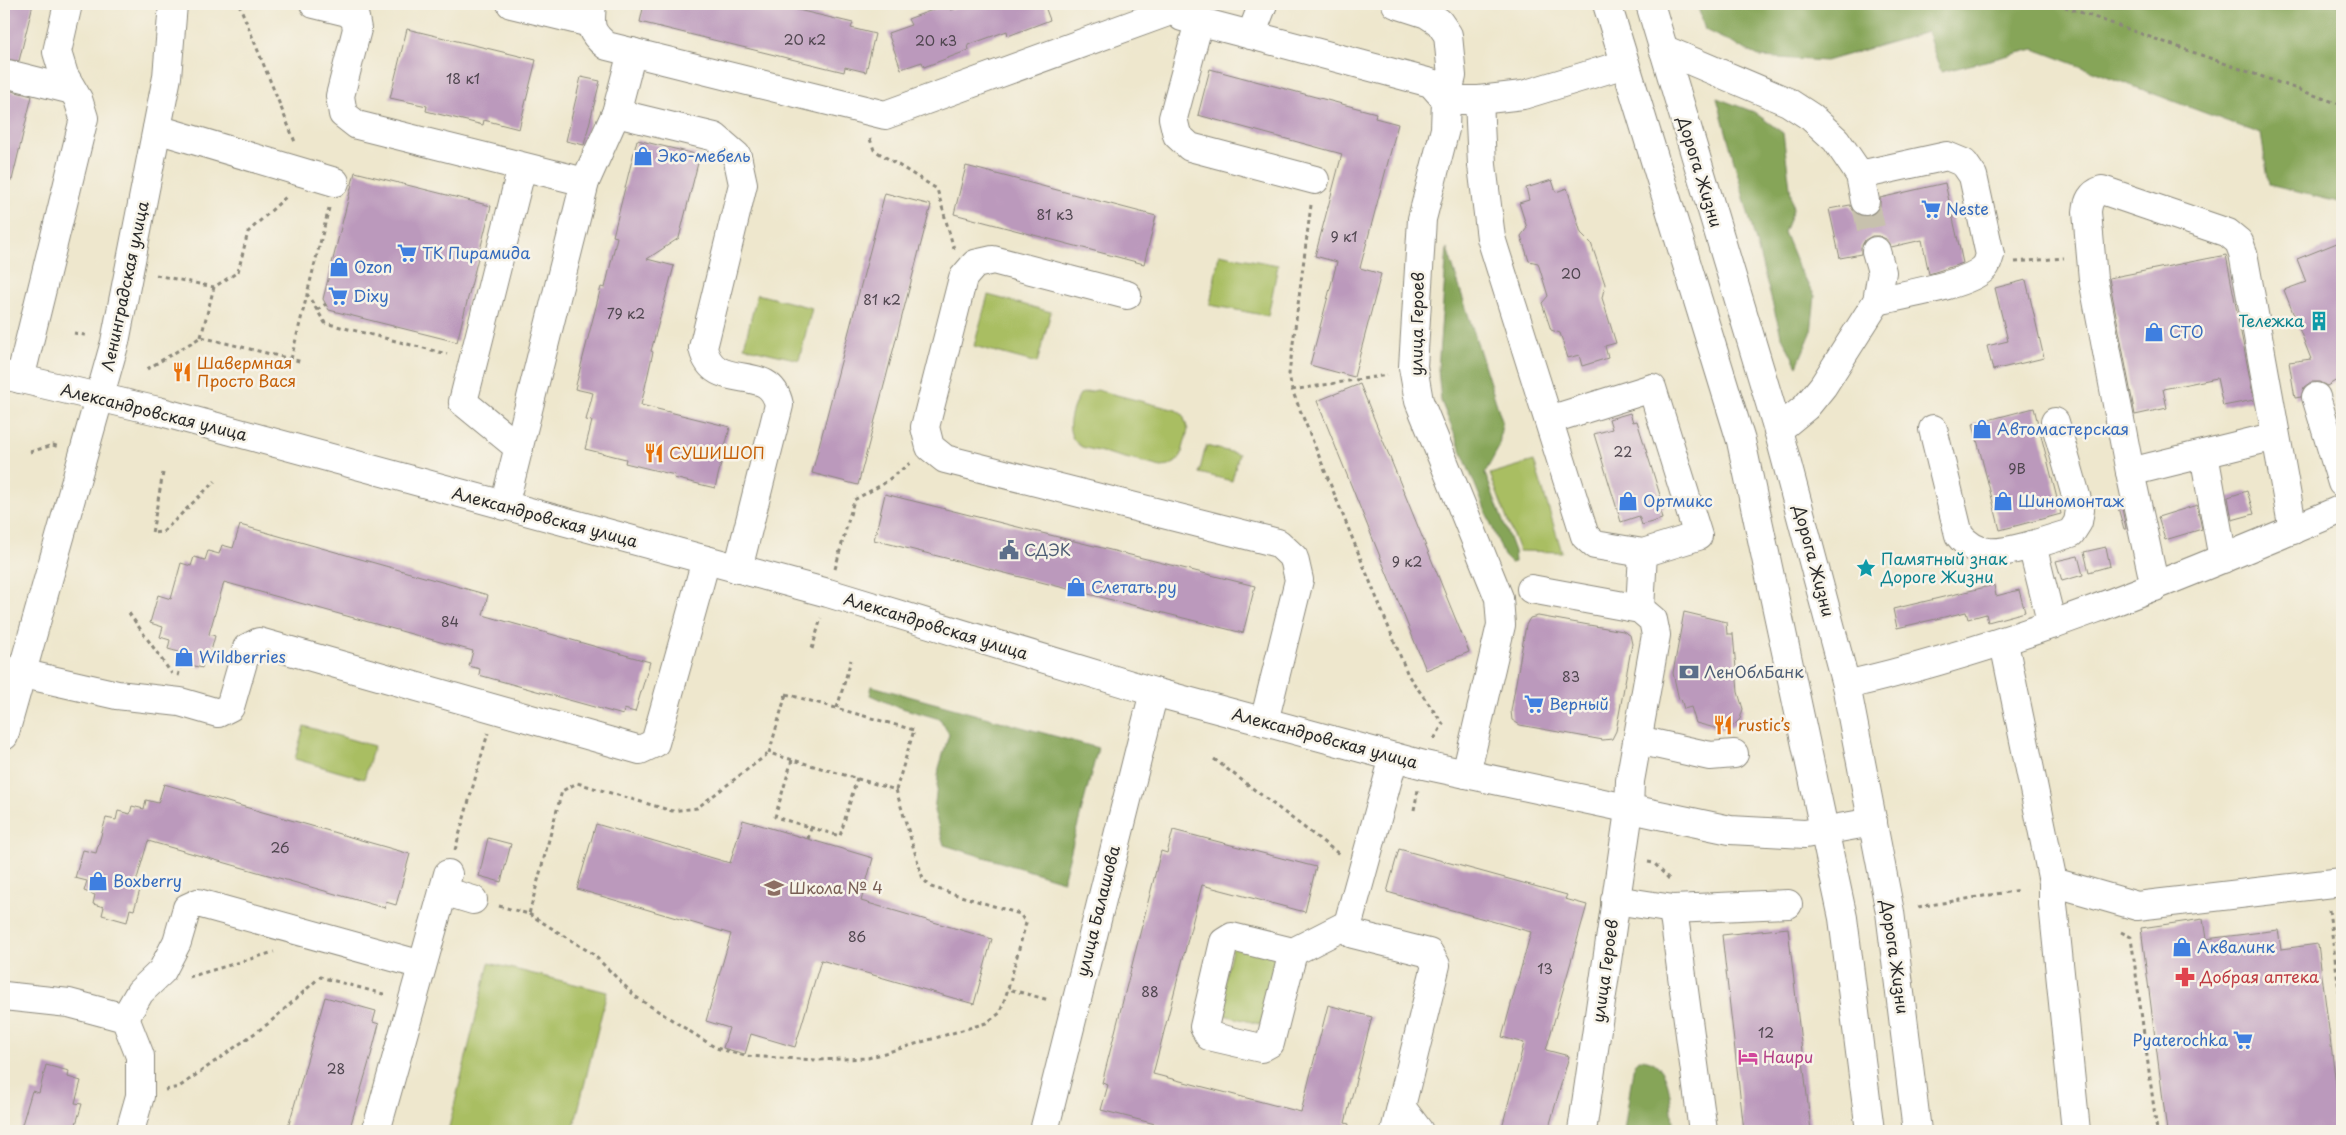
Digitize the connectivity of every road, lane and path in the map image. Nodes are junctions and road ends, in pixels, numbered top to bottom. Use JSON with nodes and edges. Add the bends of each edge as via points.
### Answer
{"nodes":[{"id":1,"x":68,"y":4,"type":"edge"},
{"id":2,"x":173,"y":4,"type":"edge"},
{"id":3,"x":239,"y":4,"type":"edge"},
{"id":4,"x":314,"y":4,"type":"edge"},
{"id":5,"x":511,"y":4,"type":"edge"},
{"id":6,"x":1263,"y":4,"type":"edge"},
{"id":7,"x":1396,"y":4,"type":"edge"},
{"id":8,"x":1607,"y":4,"type":"edge"},
{"id":9,"x":1650,"y":4,"type":"edge"},
{"id":10,"x":2057,"y":4,"type":"edge"},
{"id":11,"x":1157,"y":8,"type":"edge"},
{"id":12,"x":591,"y":13,"type":"edge"},
{"id":13,"x":1199,"y":22,"type":"junction"},
{"id":14,"x":1251,"y":35,"type":"junction"},
{"id":15,"x":1663,"y":48,"type":"junction"},
{"id":16,"x":632,"y":52,"type":"junction"},
{"id":17,"x":1625,"y":64,"type":"junction"},
{"id":18,"x":8,"y":74,"type":"dead end"},
{"id":19,"x":72,"y":90,"type":"junction"},
{"id":20,"x":1446,"y":100,"type":"junction"},
{"id":21,"x":1479,"y":100,"type":"junction"},
{"id":22,"x":2342,"y":105,"type":"edge"},
{"id":23,"x":862,"y":109,"type":"junction"},
{"id":24,"x":616,"y":113,"type":"junction"},
{"id":25,"x":157,"y":129,"type":"junction"},
{"id":26,"x":522,"y":167,"type":"junction"},
{"id":27,"x":309,"y":176,"type":"junction"},
{"id":28,"x":1315,"y":180,"type":"joint"},
{"id":29,"x":335,"y":182,"type":"joint"},
{"id":30,"x":585,"y":182,"type":"junction"},
{"id":31,"x":1876,"y":250,"type":"tunnel mouth"},
{"id":32,"x":2090,"y":255,"type":"junction"},
{"id":33,"x":1987,"y":264,"type":"junction"},
{"id":34,"x":154,"y":275,"type":"dead end"},
{"id":35,"x":962,"y":278,"type":"junction"},
{"id":36,"x":214,"y":287,"type":"junction"},
{"id":37,"x":308,"y":294,"type":"junction"},
{"id":38,"x":1128,"y":295,"type":"dead end"},
{"id":39,"x":1877,"y":301,"type":"junction"},
{"id":40,"x":326,"y":304,"type":"dead end"},
{"id":41,"x":317,"y":310,"type":"junction"},
{"id":42,"x":74,"y":333,"type":"dead end"},
{"id":43,"x":92,"y":337,"type":"dead end"},
{"id":44,"x":202,"y":337,"type":"junction"},
{"id":45,"x":291,"y":360,"type":"junction"},
{"id":46,"x":473,"y":360,"type":"junction"},
{"id":47,"x":303,"y":362,"type":"dead end"},
{"id":48,"x":148,"y":369,"type":"dead end"},
{"id":49,"x":1390,"y":375,"type":"dead end"},
{"id":50,"x":12,"y":377,"type":"edge"},
{"id":51,"x":1292,"y":390,"type":"junction"},
{"id":52,"x":2316,"y":397,"type":"dead end"},
{"id":53,"x":99,"y":398,"type":"junction"},
{"id":54,"x":1549,"y":420,"type":"junction"},
{"id":55,"x":2055,"y":422,"type":"dead end"},
{"id":56,"x":1778,"y":430,"type":"junction"},
{"id":57,"x":1932,"y":430,"type":"dead end"},
{"id":58,"x":2276,"y":436,"type":"junction"},
{"id":59,"x":60,"y":447,"type":"dead end"},
{"id":60,"x":930,"y":447,"type":"junction"},
{"id":61,"x":519,"y":448,"type":"junction"},
{"id":62,"x":30,"y":452,"type":"dead end"},
{"id":63,"x":2204,"y":454,"type":"junction"},
{"id":64,"x":2130,"y":472,"type":"junction"},
{"id":65,"x":163,"y":473,"type":"dead end"},
{"id":66,"x":215,"y":481,"type":"dead end"},
{"id":67,"x":2342,"y":484,"type":"edge"},
{"id":68,"x":504,"y":506,"type":"junction"},
{"id":69,"x":2342,"y":509,"type":"edge"},
{"id":70,"x":2293,"y":530,"type":"junction"},
{"id":71,"x":2032,"y":545,"type":"junction"},
{"id":72,"x":1643,"y":553,"type":"junction"},
{"id":73,"x":2224,"y":559,"type":"junction"},
{"id":74,"x":706,"y":560,"type":"junction"},
{"id":75,"x":738,"y":569,"type":"junction"},
{"id":76,"x":833,"y":575,"type":"dead end"},
{"id":77,"x":2155,"y":587,"type":"junction"},
{"id":78,"x":1531,"y":589,"type":"dead end"},
{"id":79,"x":823,"y":610,"type":"dead end"},
{"id":80,"x":1640,"y":610,"type":"junction"},
{"id":81,"x":129,"y":613,"type":"dead end"},
{"id":82,"x":2052,"y":626,"type":"junction"},
{"id":83,"x":2004,"y":643,"type":"junction"},
{"id":84,"x":812,"y":649,"type":"dead end"},
{"id":85,"x":851,"y":660,"type":"dead end"},
{"id":86,"x":20,"y":673,"type":"junction"},
{"id":87,"x":177,"y":681,"type":"dead end"},
{"id":88,"x":1846,"y":685,"type":"junction"},
{"id":89,"x":1154,"y":692,"type":"junction"},
{"id":90,"x":837,"y":708,"type":"junction"},
{"id":91,"x":494,"y":709,"type":"junction"},
{"id":92,"x":1264,"y":722,"type":"junction"},
{"id":93,"x":4,"y":736,"type":"edge"},
{"id":94,"x":1638,"y":740,"type":"junction"},
{"id":95,"x":1432,"y":744,"type":"dead end"},
{"id":96,"x":769,"y":753,"type":"junction"},
{"id":97,"x":1734,"y":754,"type":"dead end"},
{"id":98,"x":1394,"y":758,"type":"junction"},
{"id":99,"x":1214,"y":759,"type":"dead end"},
{"id":100,"x":792,"y":760,"type":"junction"},
{"id":101,"x":1466,"y":774,"type":"junction"},
{"id":102,"x":857,"y":778,"type":"junction"},
{"id":103,"x":1419,"y":787,"type":"dead end"},
{"id":104,"x":896,"y":790,"type":"junction"},
{"id":105,"x":1414,"y":810,"type":"dead end"},
{"id":106,"x":1629,"y":810,"type":"junction"},
{"id":107,"x":1873,"y":822,"type":"junction"},
{"id":108,"x":811,"y":828,"type":"junction"},
{"id":109,"x":1824,"y":831,"type":"junction"},
{"id":110,"x":808,"y":839,"type":"dead end"},
{"id":111,"x":1640,"y":860,"type":"dead end"},
{"id":112,"x":1362,"y":871,"type":"junction"},
{"id":113,"x":2053,"y":882,"type":"junction"},
{"id":114,"x":2342,"y":882,"type":"edge"},
{"id":115,"x":446,"y":883,"type":"junction"},
{"id":116,"x":2020,"y":890,"type":"dead end"},
{"id":117,"x":473,"y":900,"type":"joint"},
{"id":118,"x":1616,"y":900,"type":"junction"},
{"id":119,"x":1788,"y":904,"type":"dead end"},
{"id":120,"x":1918,"y":907,"type":"dead end"},
{"id":121,"x":1673,"y":909,"type":"junction"},
{"id":122,"x":2329,"y":909,"type":"dead end"},
{"id":123,"x":529,"y":914,"type":"junction"},
{"id":124,"x":1348,"y":924,"type":"junction"},
{"id":125,"x":2121,"y":932,"type":"dead end"},
{"id":126,"x":278,"y":951,"type":"dead end"},
{"id":127,"x":1292,"y":952,"type":"dead end"},
{"id":128,"x":422,"y":965,"type":"junction"},
{"id":129,"x":162,"y":970,"type":"junction"},
{"id":130,"x":1008,"y":989,"type":"junction"},
{"id":131,"x":4,"y":996,"type":"edge"},
{"id":132,"x":1051,"y":1000,"type":"dead end"},
{"id":133,"x":412,"y":1002,"type":"junction"},
{"id":134,"x":2342,"y":1014,"type":"edge"},
{"id":135,"x":125,"y":1018,"type":"junction"},
{"id":136,"x":140,"y":1096,"type":"junction"},
{"id":137,"x":1398,"y":1119,"type":"edge"},
{"id":138,"x":130,"y":1131,"type":"edge"},
{"id":139,"x":376,"y":1131,"type":"edge"},
{"id":140,"x":1044,"y":1131,"type":"edge"},
{"id":141,"x":1419,"y":1131,"type":"edge"},
{"id":142,"x":1582,"y":1131,"type":"edge"},
{"id":143,"x":1703,"y":1131,"type":"edge"},
{"id":144,"x":1870,"y":1131,"type":"edge"},
{"id":145,"x":1917,"y":1131,"type":"edge"},
{"id":146,"x":2076,"y":1131,"type":"edge"},
{"id":147,"x":2157,"y":1131,"type":"edge"}],
"edges":[{"from":1,"to":19,"type":"street","via":[[57,52]]},
{"from":2,"to":25,"type":"street","name":"Ленинградская улица"},
{"from":3,"to":27,"type":"path"},
{"from":4,"to":26,"type":"street","via":[[347,12],[355,18],[357,29],[340,96],[343,114],[357,125]]},
{"from":5,"to":12,"type":"street"},
{"from":6,"to":14,"type":"street"},
{"from":7,"to":20,"type":"street","name":"улица Героев","via":[[1427,14],[1439,22],[1448,35],[1452,76]]},
{"from":8,"to":17,"type":"street"},
{"from":9,"to":15,"type":"street","name":"Дорога Жизни"},
{"from":10,"to":22,"type":"path"},
{"from":11,"to":13,"type":"street"},
{"from":11,"to":23,"type":"street","via":[[886,115]]},
{"from":12,"to":16,"type":"street","via":[[594,36],[607,46]]},
{"from":13,"to":14,"type":"street"},
{"from":13,"to":28,"type":"street","via":[[1173,118],[1177,135],[1190,147]]},
{"from":14,"to":20,"type":"street","via":[[1431,83]]},
{"from":15,"to":33,"type":"street","via":[[1796,107],[1811,117],[1836,140],[1862,188],[1947,156],[1964,162],[1974,176],[1990,255]]},
{"from":15,"to":56,"type":"street","name":"Дорога Жизни"},
{"from":16,"to":23,"type":"street"},
{"from":16,"to":24,"type":"street"},
{"from":17,"to":21,"type":"street","via":[[1523,95]]},
{"from":17,"to":109,"type":"street","via":[[1741,442]]},
{"from":18,"to":19,"type":"street"},
{"from":19,"to":50,"type":"street","via":[[84,118]]},
{"from":20,"to":21,"type":"street"},
{"from":20,"to":101,"type":"street","name":"улица Героев","via":[[1445,129],[1422,219],[1413,368],[1419,401],[1499,598],[1501,625]]},
{"from":21,"to":54,"type":"street","via":[[1482,165],[1491,238]]},
{"from":23,"to":35,"type":"path","via":[[874,150],[937,190]]},
{"from":24,"to":30,"type":"street"},
{"from":24,"to":75,"type":"street","via":[[715,137],[737,156],[743,184],[703,348],[706,361],[716,371],[766,383],[776,392],[778,404]]},
{"from":25,"to":27,"type":"street"},
{"from":25,"to":53,"type":"street","name":"Ленинградская улица","via":[[115,342]]},
{"from":26,"to":30,"type":"street"},
{"from":26,"to":46,"type":"street"},
{"from":27,"to":29,"type":"street"},
{"from":27,"to":36,"type":"path","via":[[248,232],[238,272]]},
{"from":28,"to":51,"type":"path","via":[[1289,374]]},
{"from":29,"to":37,"type":"path"},
{"from":30,"to":61,"type":"street"},
{"from":31,"to":39,"type":"street","via":[[1882,272]]},
{"from":32,"to":33,"type":"path"},
{"from":32,"to":58,"type":"street","via":[[2088,202],[2094,193],[2102,190],[2228,233],[2239,242]]},
{"from":32,"to":64,"type":"street"},
{"from":33,"to":39,"type":"street","via":[[1966,279]]},
{"from":34,"to":36,"type":"path"},
{"from":35,"to":38,"type":"street","via":[[975,264],[994,260]]},
{"from":35,"to":60,"type":"street","via":[[925,427]]},
{"from":36,"to":44,"type":"path"},
{"from":37,"to":41,"type":"path"},
{"from":37,"to":45,"type":"path"},
{"from":39,"to":56,"type":"street","via":[[1823,386],[1806,407]]},
{"from":40,"to":41,"type":"path"},
{"from":41,"to":46,"type":"path","via":[[325,323]]},
{"from":42,"to":43,"type":"path"},
{"from":44,"to":45,"type":"path"},
{"from":44,"to":48,"type":"path"},
{"from":45,"to":47,"type":"path"},
{"from":46,"to":61,"type":"street","via":[[463,402]]},
{"from":49,"to":51,"type":"path"},
{"from":50,"to":53,"type":"street","name":"Александровская улица"},
{"from":51,"to":95,"type":"path","via":[[1408,675],[1443,724]]},
{"from":52,"to":67,"type":"street"},
{"from":53,"to":68,"type":"street","name":"Александровская улица","via":[[158,411]]},
{"from":53,"to":86,"type":"street","name":"Ленинградская улица"},
{"from":54,"to":72,"type":"street","via":[[1585,536],[1596,545]]},
{"from":54,"to":72,"type":"street","via":[[1652,388],[1698,536]]},
{"from":55,"to":71,"type":"street","via":[[2080,510],[2078,522],[2071,533]]},
{"from":56,"to":88,"type":"street","name":"Дорога Жизни"},
{"from":57,"to":71,"type":"street","via":[[1958,535],[1968,546],[1982,551],[1999,553]]},
{"from":58,"to":63,"type":"street"},
{"from":58,"to":70,"type":"street"},
{"from":59,"to":62,"type":"path","via":[[52,445]]},
{"from":60,"to":76,"type":"path","via":[[883,484],[854,500]]},
{"from":60,"to":92,"type":"street","via":[[945,459],[1278,543],[1294,558],[1300,580]]},
{"from":61,"to":68,"type":"street"},
{"from":63,"to":64,"type":"street"},
{"from":63,"to":73,"type":"street"},
{"from":64,"to":77,"type":"street"},
{"from":65,"to":66,"type":"path","via":[[152,532],[163,532]]},
{"from":68,"to":74,"type":"street","name":"Александровская улица"},
{"from":69,"to":70,"type":"street"},
{"from":70,"to":73,"type":"street"},
{"from":71,"to":82,"type":"street"},
{"from":72,"to":80,"type":"street"},
{"from":73,"to":77,"type":"street"},
{"from":74,"to":75,"type":"street","name":"Александровская улица"},
{"from":74,"to":91,"type":"street","via":[[654,742],[640,750]]},
{"from":75,"to":89,"type":"street","name":"Александровская улица"},
{"from":77,"to":82,"type":"street"},
{"from":78,"to":80,"type":"street"},
{"from":79,"to":84,"type":"path"},
{"from":80,"to":94,"type":"street","name":"улица Героев","via":[[1653,620],[1656,635]]},
{"from":81,"to":87,"type":"path"},
{"from":82,"to":83,"type":"street"},
{"from":83,"to":88,"type":"street"},
{"from":83,"to":113,"type":"street"},
{"from":85,"to":90,"type":"path"},
{"from":86,"to":91,"type":"street","via":[[117,696],[180,702],[218,713],[230,707],[247,648],[259,642]]},
{"from":86,"to":93,"type":"street","name":"Ленинградская улица"},
{"from":88,"to":107,"type":"street","name":"Дорога Жизни"},
{"from":89,"to":92,"type":"street","name":"Александровская улица"},
{"from":89,"to":140,"type":"street","name":"улица Балашова"},
{"from":90,"to":96,"type":"path","via":[[786,694]]},
{"from":90,"to":104,"type":"path","via":[[914,730]]},
{"from":91,"to":115,"type":"path"},
{"from":92,"to":98,"type":"street","name":"Александровская улица"},
{"from":94,"to":97,"type":"street","via":[[1710,756]]},
{"from":94,"to":106,"type":"street","name":"улица Героев","via":[[1630,781]]},
{"from":96,"to":100,"type":"path"},
{"from":96,"to":123,"type":"path","via":[[697,808],[672,811],[577,783],[562,792]]},
{"from":98,"to":101,"type":"street","name":"Александровская улица"},
{"from":98,"to":112,"type":"street"},
{"from":99,"to":112,"type":"path"},
{"from":100,"to":102,"type":"path"},
{"from":100,"to":108,"type":"path","via":[[775,817]]},
{"from":101,"to":106,"type":"street","name":"Александровская улица"},
{"from":102,"to":104,"type":"path"},
{"from":102,"to":108,"type":"path","via":[[840,836]]},
{"from":103,"to":105,"type":"path"},
{"from":104,"to":130,"type":"path","via":[[923,879],[931,887],[1020,914],[1026,923]]},
{"from":106,"to":109,"type":"street","name":"Александровская улица","via":[[1730,830],[1805,834]]},
{"from":106,"to":118,"type":"street","name":"улица Героев"},
{"from":107,"to":109,"type":"street","name":"Александровская улица"},
{"from":107,"to":145,"type":"street","name":"Дорога Жизни","via":[[1890,912]]},
{"from":108,"to":110,"type":"path"},
{"from":109,"to":144,"type":"street","via":[[1842,918]]},
{"from":111,"to":121,"type":"path","via":[[1654,863],[1671,880]]},
{"from":112,"to":124,"type":"street"},
{"from":113,"to":114,"type":"street","via":[[2137,906]]},
{"from":113,"to":146,"type":"street"},
{"from":115,"to":117,"type":"street"},
{"from":115,"to":128,"type":"street"},
{"from":116,"to":120,"type":"path"},
{"from":117,"to":123,"type":"path"},
{"from":118,"to":121,"type":"street"},
{"from":118,"to":142,"type":"street","name":"улица Героев"},
{"from":119,"to":121,"type":"street"},
{"from":121,"to":143,"type":"street"},
{"from":122,"to":134,"type":"path"},
{"from":123,"to":130,"type":"path","via":[[593,954],[636,997],[716,1048],[745,1056],[818,1060],[868,1058],[986,1023],[1000,1013]]},
{"from":124,"to":127,"type":"street"},
{"from":124,"to":137,"type":"street","via":[[1353,934],[1428,953],[1436,965]]},
{"from":125,"to":147,"type":"path","via":[[2132,937]]},
{"from":126,"to":129,"type":"path","via":[[188,978]]},
{"from":128,"to":129,"type":"street","via":[[198,903],[187,908],[177,942]]},
{"from":128,"to":133,"type":"street"},
{"from":129,"to":135,"type":"street","via":[[140,992]]},
{"from":130,"to":132,"type":"path"},
{"from":131,"to":135,"type":"street","via":[[69,1003]]},
{"from":133,"to":136,"type":"path","via":[[320,977],[269,1023],[180,1087]]},
{"from":133,"to":139,"type":"street"},
{"from":135,"to":136,"type":"street","via":[[140,1056]]},
{"from":136,"to":138,"type":"street"},
{"from":137,"to":141,"type":"street"}]}
